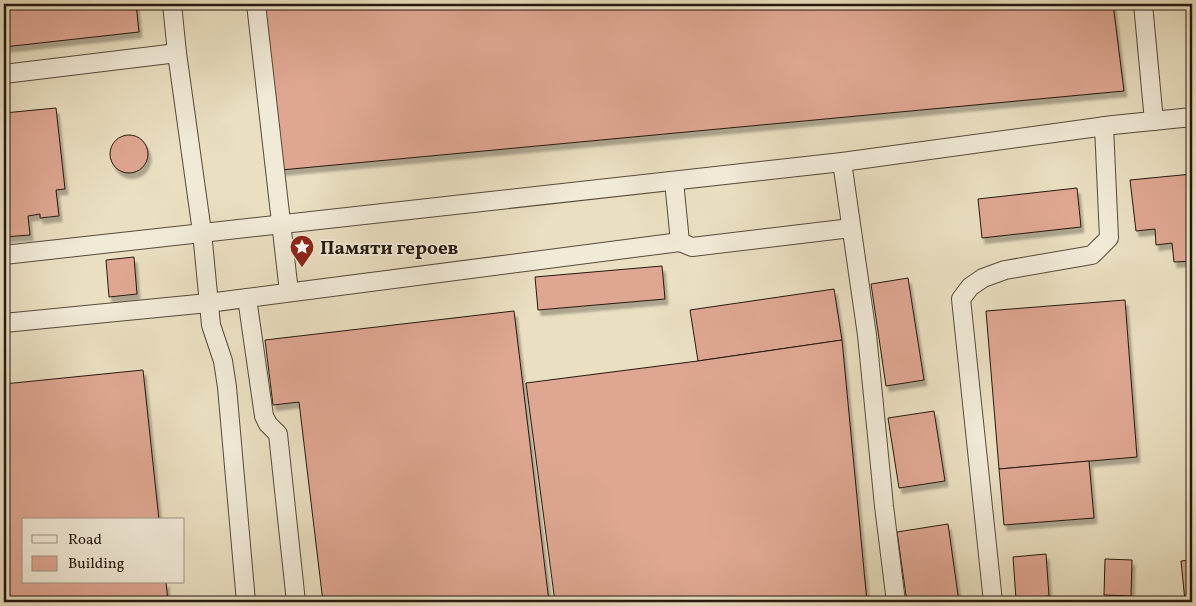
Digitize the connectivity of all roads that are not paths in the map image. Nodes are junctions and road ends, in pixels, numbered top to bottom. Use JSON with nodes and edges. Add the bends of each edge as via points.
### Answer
{"nodes":[{"id":1,"x":172,"y":4,"type":"edge"},
{"id":2,"x":256,"y":4,"type":"edge"},
{"id":3,"x":1143,"y":4,"type":"edge"},
{"id":4,"x":177,"y":53,"type":"junction"},
{"id":5,"x":4,"y":74,"type":"edge"},
{"id":6,"x":1192,"y":117,"type":"edge"},
{"id":7,"x":1154,"y":121,"type":"junction"},
{"id":8,"x":1104,"y":126,"type":"junction"},
{"id":9,"x":842,"y":162,"type":"junction"},
{"id":10,"x":674,"y":181,"type":"junction"},
{"id":11,"x":281,"y":224,"type":"junction"},
{"id":12,"x":851,"y":228,"type":"junction"},
{"id":13,"x":202,"y":232,"type":"junction"},
{"id":14,"x":680,"y":242,"type":"junction"},
{"id":15,"x":4,"y":255,"type":"edge"},
{"id":16,"x":290,"y":292,"type":"junction"},
{"id":17,"x":247,"y":298,"type":"junction"},
{"id":18,"x":208,"y":303,"type":"junction"},
{"id":19,"x":4,"y":323,"type":"edge"},
{"id":20,"x":246,"y":602,"type":"edge"},
{"id":21,"x":296,"y":602,"type":"edge"},
{"id":22,"x":896,"y":602,"type":"edge"},
{"id":23,"x":993,"y":602,"type":"edge"}],
"edges":[{"from":1,"to":4,"type":"lane"},
{"from":2,"to":11,"type":"lane"},
{"from":3,"to":7,"type":"lane"},
{"from":4,"to":5,"type":"lane"},
{"from":4,"to":13,"type":"lane"},
{"from":6,"to":7,"type":"lane"},
{"from":7,"to":8,"type":"lane"},
{"from":8,"to":9,"type":"lane"},
{"from":8,"to":23,"type":"lane","via":[[1109,238],[1092,255],[1005,270],[983,278],[961,299]]},
{"from":9,"to":10,"type":"lane"},
{"from":9,"to":12,"type":"lane"},
{"from":10,"to":11,"type":"lane"},
{"from":10,"to":14,"type":"lane"},
{"from":11,"to":13,"type":"lane"},
{"from":11,"to":16,"type":"lane"},
{"from":12,"to":14,"type":"lane","via":[[692,247]]},
{"from":12,"to":22,"type":"lane","via":[[867,335]]},
{"from":13,"to":15,"type":"lane"},
{"from":13,"to":18,"type":"lane"},
{"from":14,"to":16,"type":"lane"},
{"from":16,"to":17,"type":"lane"},
{"from":17,"to":18,"type":"lane"},
{"from":17,"to":21,"type":"lane","via":[[264,416],[278,434]]},
{"from":18,"to":19,"type":"lane"},
{"from":18,"to":20,"type":"lane","via":[[227,387]]}]}
